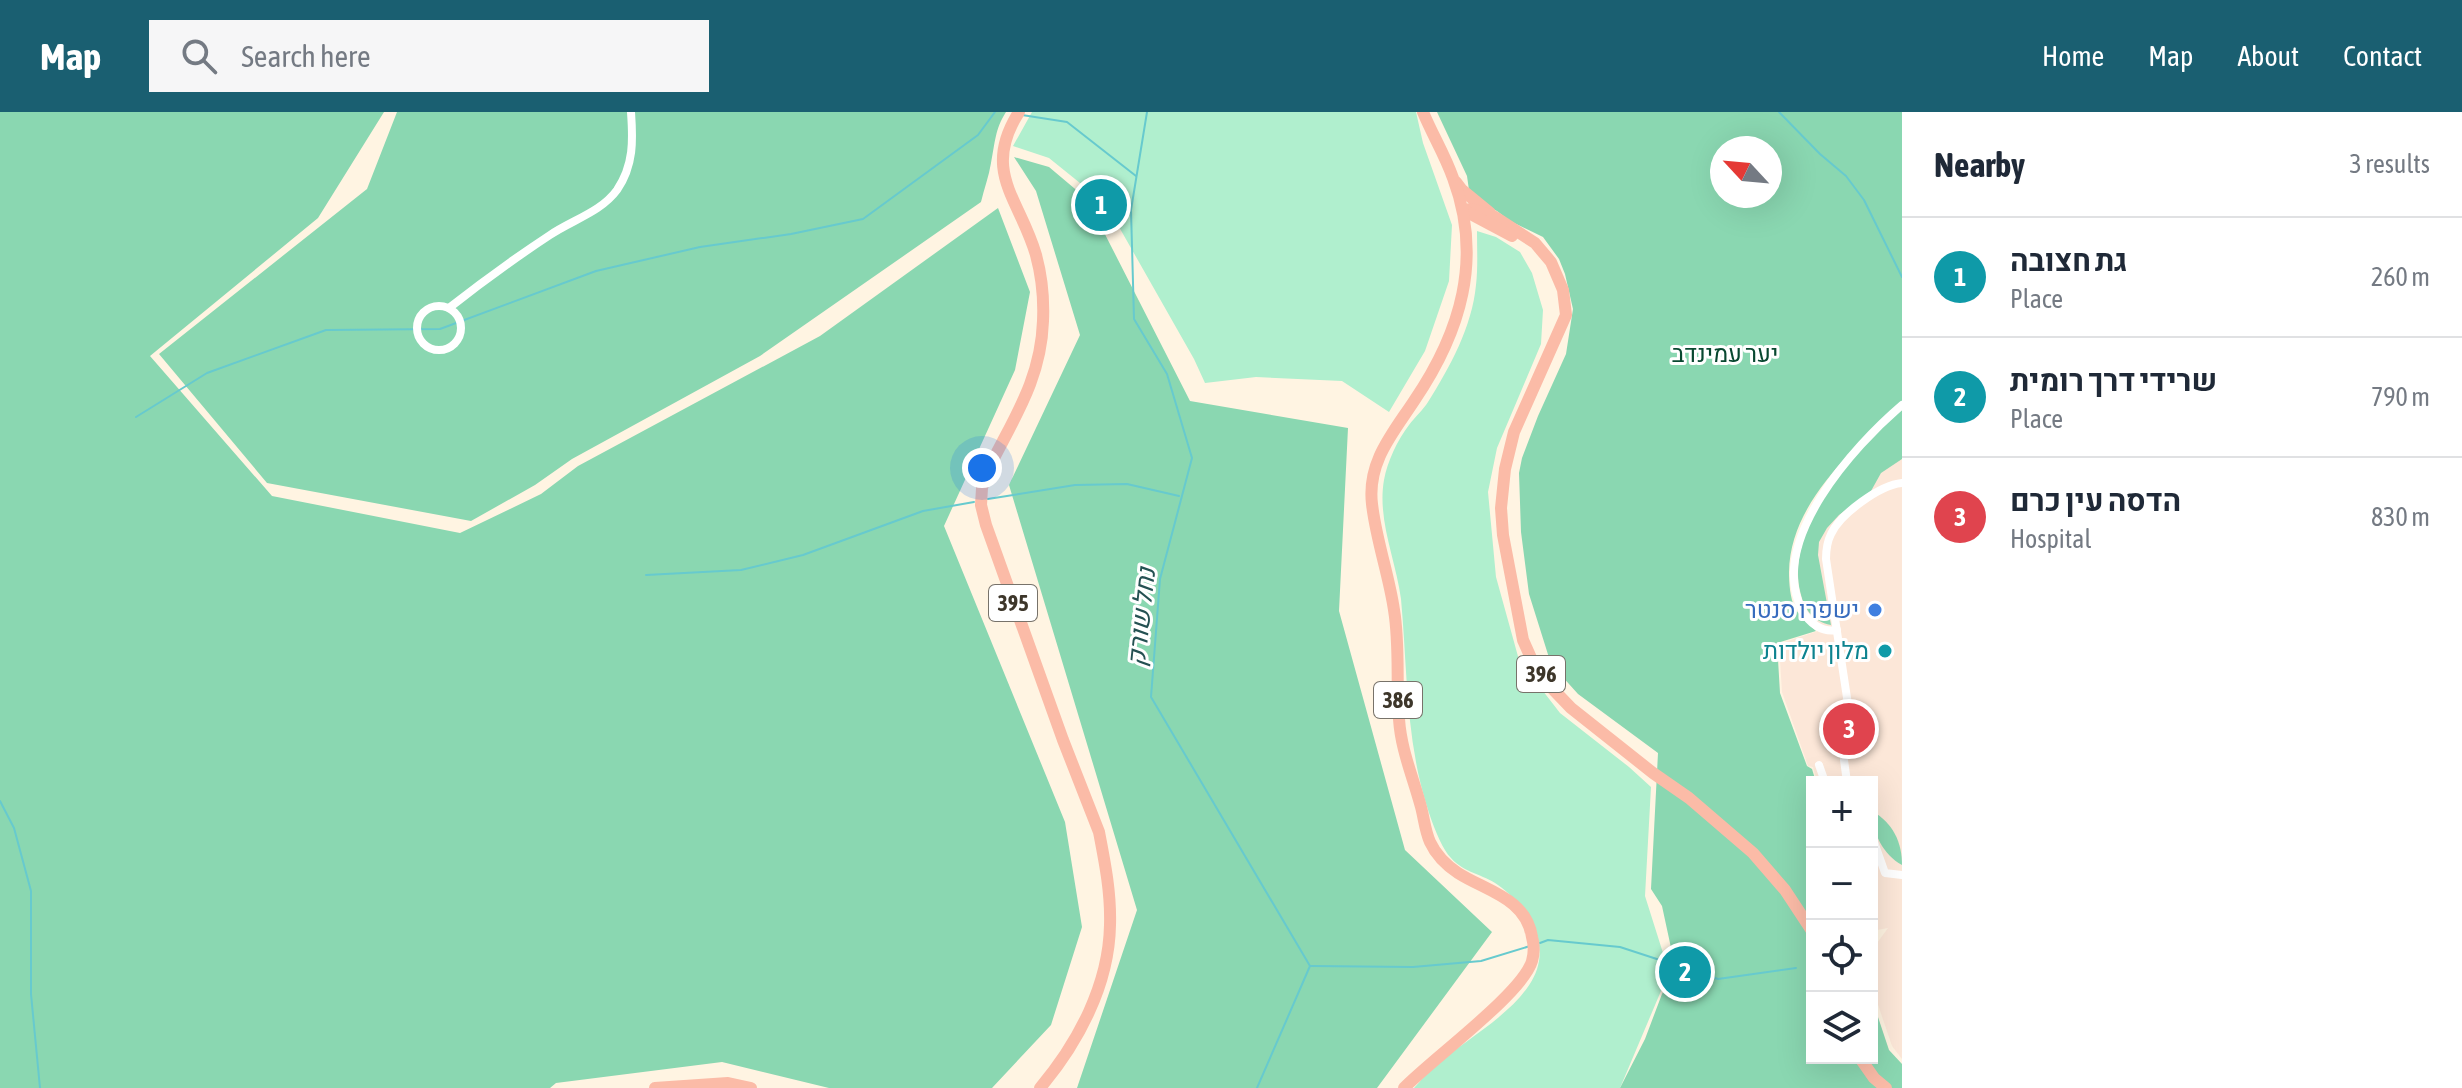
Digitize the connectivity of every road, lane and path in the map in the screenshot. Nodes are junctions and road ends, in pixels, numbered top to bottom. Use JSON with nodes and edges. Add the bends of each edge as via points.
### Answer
{"nodes":[{"id":1,"x":631,"y":112,"type":"edge"},
{"id":2,"x":1019,"y":112,"type":"edge"},
{"id":3,"x":1423,"y":112,"type":"edge"},
{"id":4,"x":1453,"y":178,"type":"junction"},
{"id":5,"x":1463,"y":210,"type":"junction"},
{"id":6,"x":1495,"y":217,"type":"junction"},
{"id":7,"x":449,"y":308,"type":"junction"},
{"id":8,"x":1566,"y":315,"type":"junction"},
{"id":9,"x":1902,"y":405,"type":"edge"},
{"id":10,"x":1902,"y":483,"type":"edge"},
{"id":11,"x":1837,"y":630,"type":"junction"},
{"id":12,"x":1819,"y":765,"type":"dead end"},
{"id":13,"x":1823,"y":776,"type":"edge"},
{"id":14,"x":1846,"y":776,"type":"edge"},
{"id":15,"x":1876,"y":848,"type":"edge"},
{"id":16,"x":1902,"y":875,"type":"edge"},
{"id":17,"x":1806,"y":922,"type":"edge"},
{"id":18,"x":1864,"y":1064,"type":"edge"},
{"id":19,"x":655,"y":1088,"type":"edge"},
{"id":20,"x":751,"y":1088,"type":"edge"},
{"id":21,"x":1040,"y":1088,"type":"edge"},
{"id":22,"x":1404,"y":1088,"type":"edge"},
{"id":23,"x":1886,"y":1088,"type":"edge"}],
"edges":[{"from":1,"to":7,"type":"street","via":[[631,159],[616,191]]},
{"from":2,"to":21,"type":"main road","number":"395","via":[[1005,141],[1002,165],[1043,286],[1041,348],[1026,396],[986,474],[981,505],[1099,832],[1110,927],[1092,1004],[1060,1065]]},
{"from":3,"to":4,"type":"main road","number":"386"},
{"from":4,"to":5,"type":"main road","number":"386"},
{"from":4,"to":6,"type":"main road"},
{"from":5,"to":6,"type":"main road"},
{"from":5,"to":8,"type":"main road","via":[[1536,252]]},
{"from":5,"to":22,"type":"main road","number":"386","via":[[1466,274],[1457,319],[1439,362],[1379,454],[1371,501],[1395,612],[1399,722],[1428,838],[1437,856],[1458,873],[1516,905],[1531,926],[1534,944],[1532,962],[1506,997]]},
{"from":6,"to":8,"type":"main road","via":[[1535,243],[1551,262]]},
{"from":7,"to":7,"type":"street","via":[[428,309],[418,321],[418,336],[434,350],[449,349],[462,332],[459,318]]},
{"from":8,"to":17,"type":"main road","number":"396","via":[[1514,432],[1505,469],[1503,535],[1523,640],[1547,683],[1571,708],[1753,853]]},
{"from":9,"to":11,"type":"street","via":[[1826,486],[1802,535],[1795,582],[1800,605],[1815,626]]},
{"from":10,"to":11,"type":"street","via":[[1854,508],[1829,538],[1826,559]]},
{"from":11,"to":14,"type":"street","via":[[1849,711]]},
{"from":12,"to":13,"type":"street"},
{"from":15,"to":16,"type":"street","via":[[1885,873]]},
{"from":18,"to":23,"type":"main road"},
{"from":19,"to":20,"type":"main road","via":[[728,1083]]}]}
